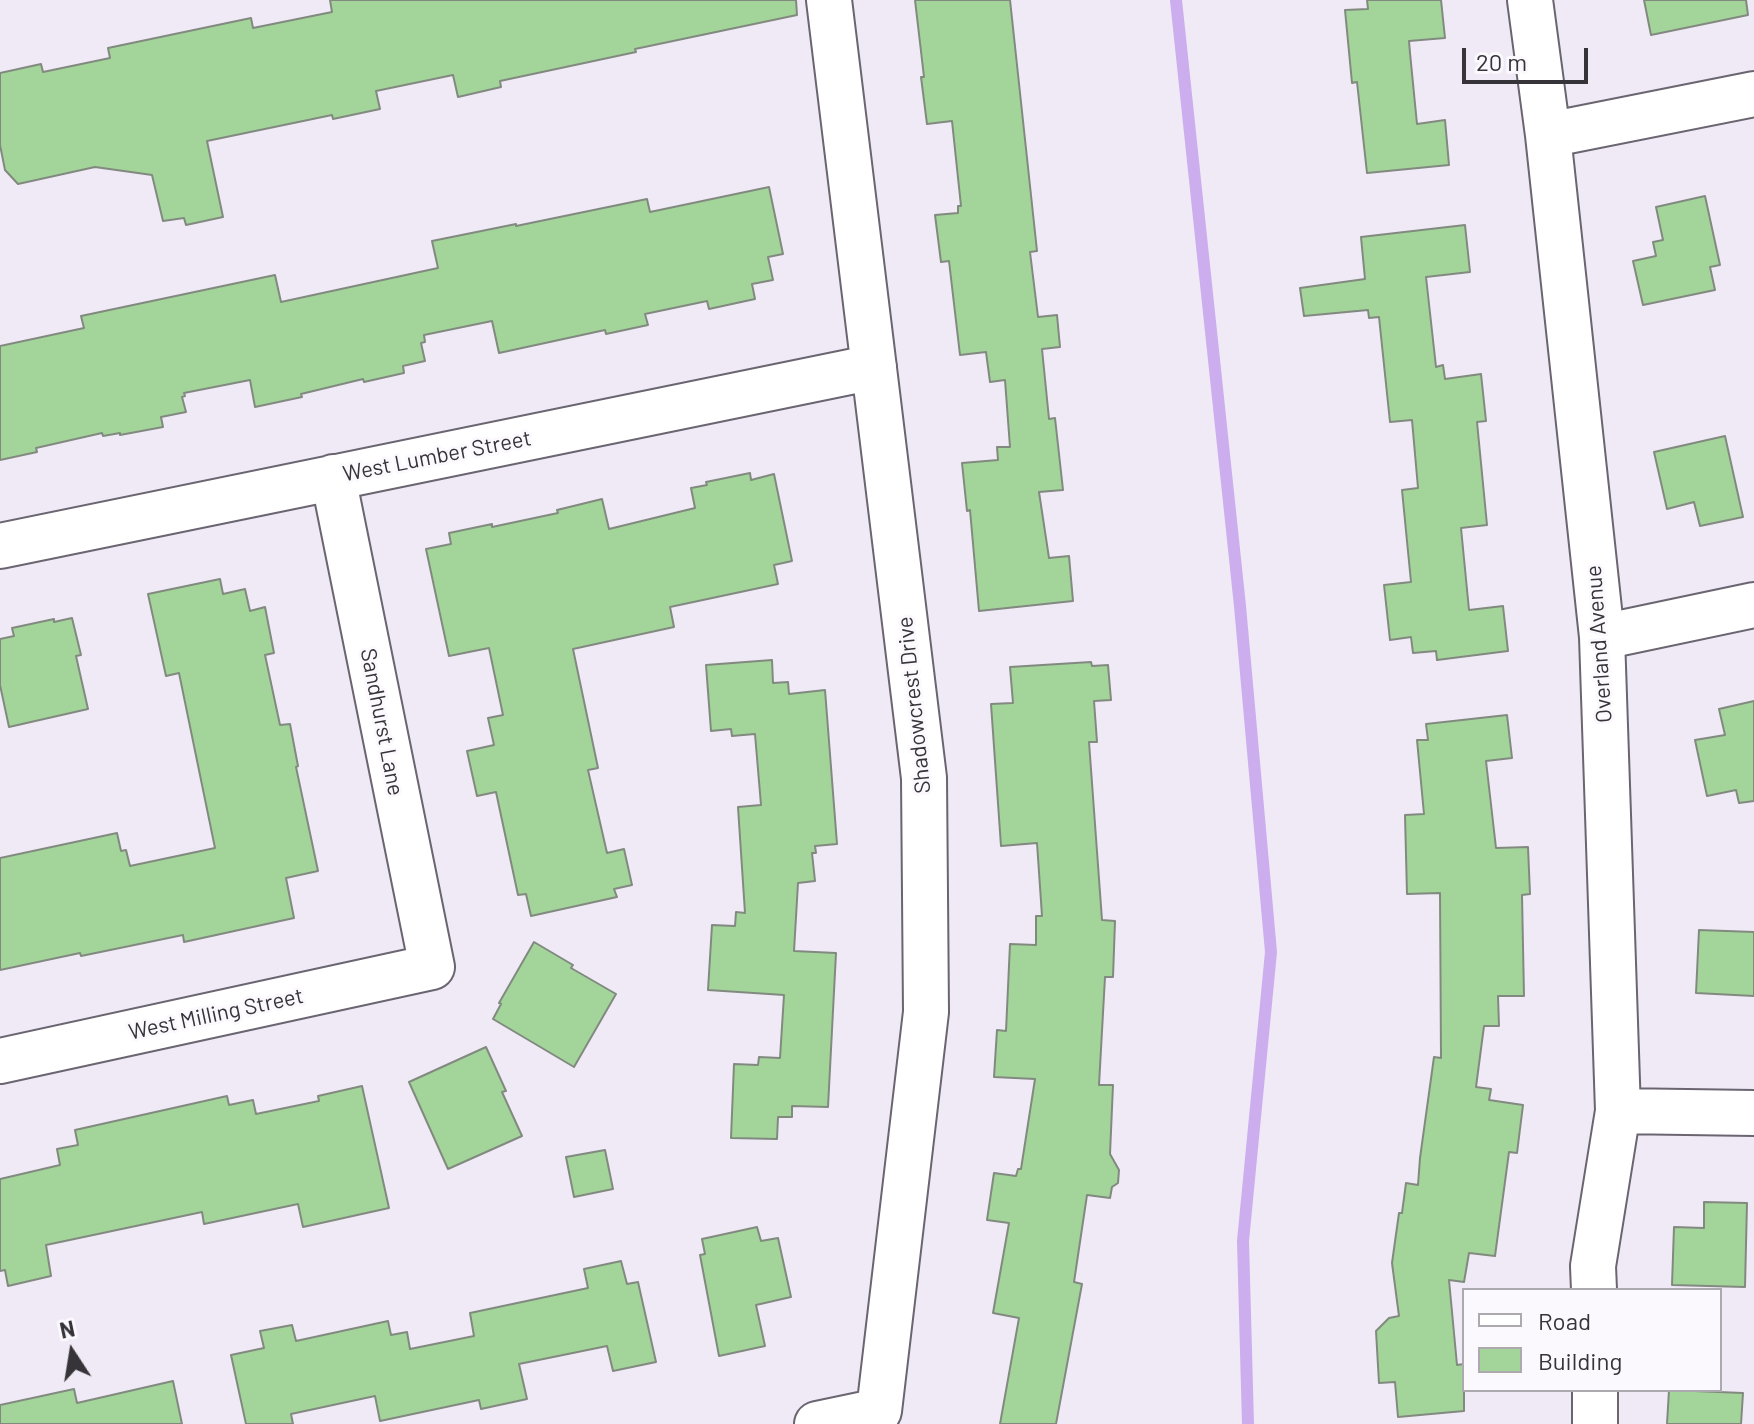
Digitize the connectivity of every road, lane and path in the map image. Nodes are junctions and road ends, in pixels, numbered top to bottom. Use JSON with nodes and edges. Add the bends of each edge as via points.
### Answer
{"nodes":[{"id":1,"x":829,"y":0,"type":"edge"},
{"id":2,"x":1530,"y":0,"type":"edge"},
{"id":3,"x":1754,"y":94,"type":"edge"},
{"id":4,"x":1548,"y":135,"type":"junction"},
{"id":5,"x":874,"y":367,"type":"junction"},
{"id":6,"x":333,"y":477,"type":"junction"},
{"id":7,"x":0,"y":546,"type":"edge"},
{"id":8,"x":1754,"y":605,"type":"edge"},
{"id":9,"x":1602,"y":637,"type":"junction"},
{"id":10,"x":432,"y":967,"type":"joint"},
{"id":11,"x":0,"y":1061,"type":"edge"},
{"id":12,"x":1618,"y":1111,"type":"junction"},
{"id":13,"x":1754,"y":1113,"type":"edge"},
{"id":14,"x":1594,"y":1288,"type":"edge"},
{"id":15,"x":1595,"y":1392,"type":"edge"},
{"id":16,"x":817,"y":1424,"type":"edge"},
{"id":17,"x":1595,"y":1424,"type":"edge"}],
"edges":[{"from":1,"to":5,"type":"street","name":"Shadowcrest Drive"},
{"from":2,"to":4,"type":"street","name":"Overland Avenue"},
{"from":3,"to":4,"type":"street"},
{"from":4,"to":9,"type":"street","name":"Overland Avenue"},
{"from":5,"to":6,"type":"street","name":"West Lumber Street"},
{"from":5,"to":16,"type":"street","name":"Shadowcrest Drive","via":[[924,778],[926,1012],[879,1411]]},
{"from":6,"to":7,"type":"street","name":"West Lumber Street"},
{"from":6,"to":10,"type":"street","name":"Sandhurst Lane"},
{"from":8,"to":9,"type":"street"},
{"from":9,"to":12,"type":"street","name":"Overland Avenue"},
{"from":10,"to":11,"type":"street","name":"West Milling Street"},
{"from":12,"to":13,"type":"street"},
{"from":12,"to":14,"type":"street","name":"Overland Avenue"},
{"from":15,"to":17,"type":"street"}]}
